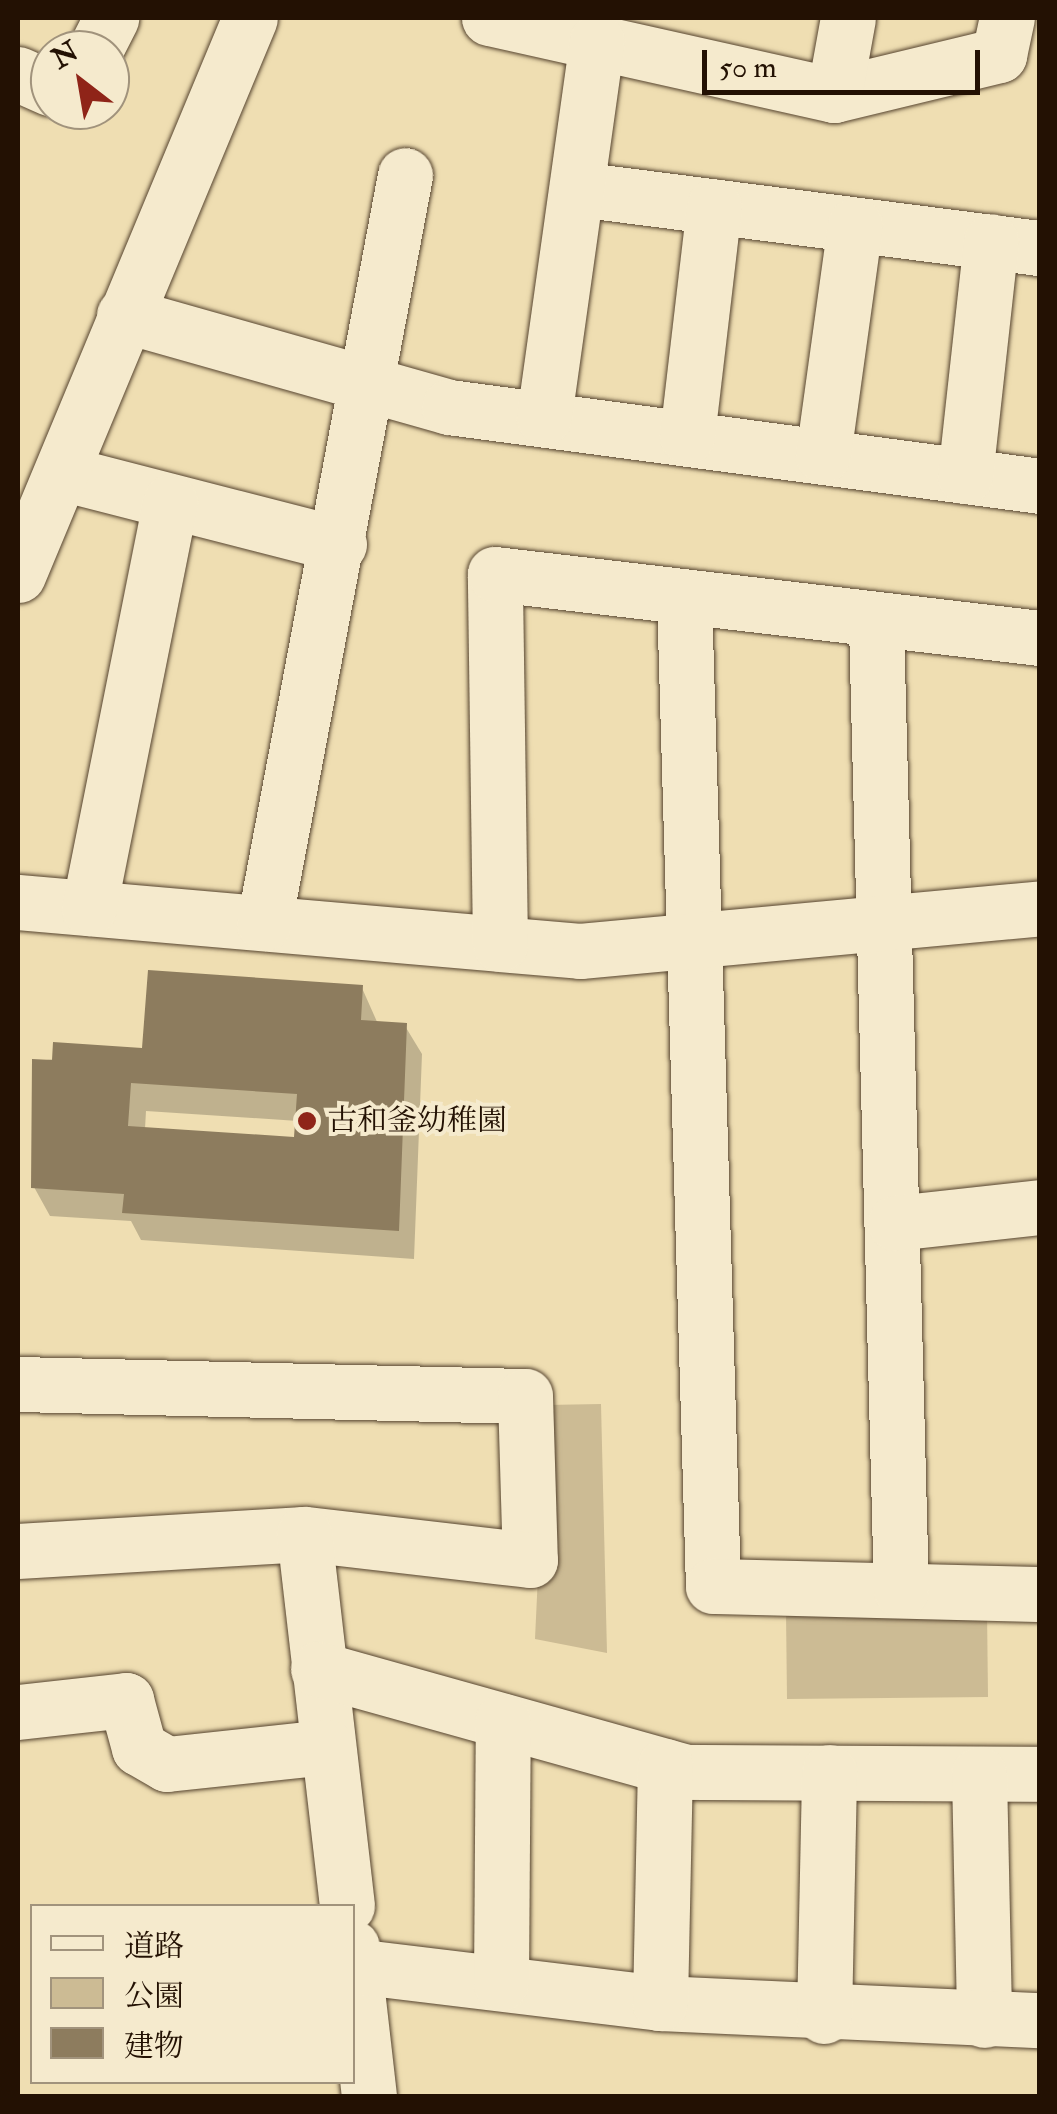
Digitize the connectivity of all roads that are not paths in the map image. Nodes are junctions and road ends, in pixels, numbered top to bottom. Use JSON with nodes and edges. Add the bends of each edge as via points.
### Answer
{"nodes":[{"id":1,"x":250,"y":18,"type":"edge"},
{"id":2,"x":848,"y":18,"type":"edge"},
{"id":3,"x":1007,"y":18,"type":"edge"},
{"id":4,"x":508,"y":20,"type":"edge"},
{"id":5,"x":681,"y":39,"type":"edge"},
{"id":6,"x":597,"y":42,"type":"junction"},
{"id":7,"x":834,"y":94,"type":"junction"},
{"id":8,"x":405,"y":175,"type":"dead end"},
{"id":9,"x":578,"y":190,"type":"junction"},
{"id":10,"x":714,"y":207,"type":"junction"},
{"id":11,"x":855,"y":225,"type":"junction"},
{"id":12,"x":1015,"y":244,"type":"edge"},
{"id":13,"x":124,"y":315,"type":"junction"},
{"id":14,"x":370,"y":383,"type":"junction"},
{"id":15,"x":544,"y":417,"type":"junction"},
{"id":16,"x":687,"y":436,"type":"junction"},
{"id":17,"x":823,"y":455,"type":"junction"},
{"id":18,"x":62,"y":473,"type":"junction"},
{"id":19,"x":964,"y":476,"type":"junction"},
{"id":20,"x":1040,"y":486,"type":"edge"},
{"id":21,"x":170,"y":502,"type":"junction"},
{"id":22,"x":339,"y":544,"type":"junction"},
{"id":23,"x":18,"y":575,"type":"edge"},
{"id":24,"x":684,"y":598,"type":"junction"},
{"id":25,"x":876,"y":625,"type":"junction"},
{"id":26,"x":1040,"y":638,"type":"edge"},
{"id":27,"x":18,"y":902,"type":"edge"},
{"id":28,"x":89,"y":908,"type":"junction"},
{"id":29,"x":1040,"y":908,"type":"edge"},
{"id":30,"x":880,"y":923,"type":"junction"},
{"id":31,"x":264,"y":924,"type":"junction"},
{"id":32,"x":690,"y":940,"type":"junction"},
{"id":33,"x":500,"y":944,"type":"junction"},
{"id":34,"x":1040,"y":1207,"type":"edge"},
{"id":35,"x":895,"y":1223,"type":"junction"},
{"id":36,"x":18,"y":1384,"type":"edge"},
{"id":37,"x":304,"y":1534,"type":"junction"},
{"id":38,"x":18,"y":1551,"type":"edge"},
{"id":39,"x":901,"y":1590,"type":"junction"},
{"id":40,"x":1040,"y":1594,"type":"edge"},
{"id":41,"x":318,"y":1669,"type":"junction"},
{"id":42,"x":18,"y":1712,"type":"edge"},
{"id":43,"x":504,"y":1721,"type":"junction"},
{"id":44,"x":327,"y":1747,"type":"junction"},
{"id":45,"x":665,"y":1766,"type":"junction"},
{"id":46,"x":828,"y":1772,"type":"junction"},
{"id":47,"x":978,"y":1774,"type":"junction"},
{"id":48,"x":1040,"y":1774,"type":"edge"},
{"id":49,"x":347,"y":1904,"type":"edge"},
{"id":50,"x":355,"y":1969,"type":"edge"},
{"id":51,"x":355,"y":1977,"type":"edge"},
{"id":52,"x":501,"y":1983,"type":"junction"},
{"id":53,"x":660,"y":2004,"type":"junction"},
{"id":54,"x":824,"y":2016,"type":"junction"},
{"id":55,"x":984,"y":2020,"type":"junction"},
{"id":56,"x":1040,"y":2020,"type":"edge"},
{"id":57,"x":369,"y":2096,"type":"edge"}],
"edges":[{"from":1,"to":13,"type":"street"},
{"from":2,"to":7,"type":"street"},
{"from":3,"to":7,"type":"street","via":[[999,55]]},
{"from":4,"to":6,"type":"street"},
{"from":5,"to":6,"type":"street"},
{"from":5,"to":7,"type":"street"},
{"from":6,"to":9,"type":"street"},
{"from":8,"to":14,"type":"street"},
{"from":9,"to":10,"type":"street"},
{"from":9,"to":15,"type":"street"},
{"from":10,"to":11,"type":"street"},
{"from":10,"to":16,"type":"street"},
{"from":11,"to":12,"type":"street"},
{"from":11,"to":17,"type":"street"},
{"from":12,"to":19,"type":"street"},
{"from":13,"to":14,"type":"street"},
{"from":13,"to":18,"type":"street"},
{"from":14,"to":15,"type":"street","via":[[449,407]]},
{"from":14,"to":22,"type":"street"},
{"from":15,"to":16,"type":"street"},
{"from":16,"to":17,"type":"street"},
{"from":17,"to":19,"type":"street"},
{"from":18,"to":21,"type":"street"},
{"from":18,"to":23,"type":"street"},
{"from":19,"to":20,"type":"street"},
{"from":21,"to":22,"type":"street"},
{"from":21,"to":28,"type":"street"},
{"from":22,"to":31,"type":"street"},
{"from":24,"to":25,"type":"street"},
{"from":24,"to":32,"type":"street"},
{"from":24,"to":33,"type":"street","via":[[495,574]]},
{"from":25,"to":26,"type":"street"},
{"from":25,"to":30,"type":"street"},
{"from":27,"to":28,"type":"street"},
{"from":28,"to":31,"type":"street"},
{"from":29,"to":30,"type":"street"},
{"from":30,"to":32,"type":"street"},
{"from":30,"to":35,"type":"street"},
{"from":31,"to":33,"type":"street"},
{"from":32,"to":33,"type":"street","via":[[580,951]]},
{"from":32,"to":39,"type":"street","via":[[714,1586]]},
{"from":34,"to":35,"type":"street"},
{"from":35,"to":39,"type":"street"},
{"from":36,"to":37,"type":"street","via":[[525,1396],[530,1560]]},
{"from":37,"to":38,"type":"street"},
{"from":37,"to":41,"type":"street"},
{"from":39,"to":40,"type":"street"},
{"from":41,"to":43,"type":"street"},
{"from":41,"to":44,"type":"street"},
{"from":42,"to":44,"type":"street","via":[[126,1700],[139,1748],[166,1764]]},
{"from":43,"to":45,"type":"street"},
{"from":43,"to":52,"type":"street"},
{"from":44,"to":49,"type":"street"},
{"from":45,"to":46,"type":"street"},
{"from":45,"to":53,"type":"street"},
{"from":46,"to":47,"type":"street"},
{"from":46,"to":54,"type":"street"},
{"from":47,"to":48,"type":"street"},
{"from":47,"to":55,"type":"street"},
{"from":50,"to":52,"type":"street"},
{"from":51,"to":57,"type":"street"},
{"from":52,"to":53,"type":"street"},
{"from":53,"to":54,"type":"street"},
{"from":54,"to":55,"type":"street"},
{"from":55,"to":56,"type":"street"}]}
